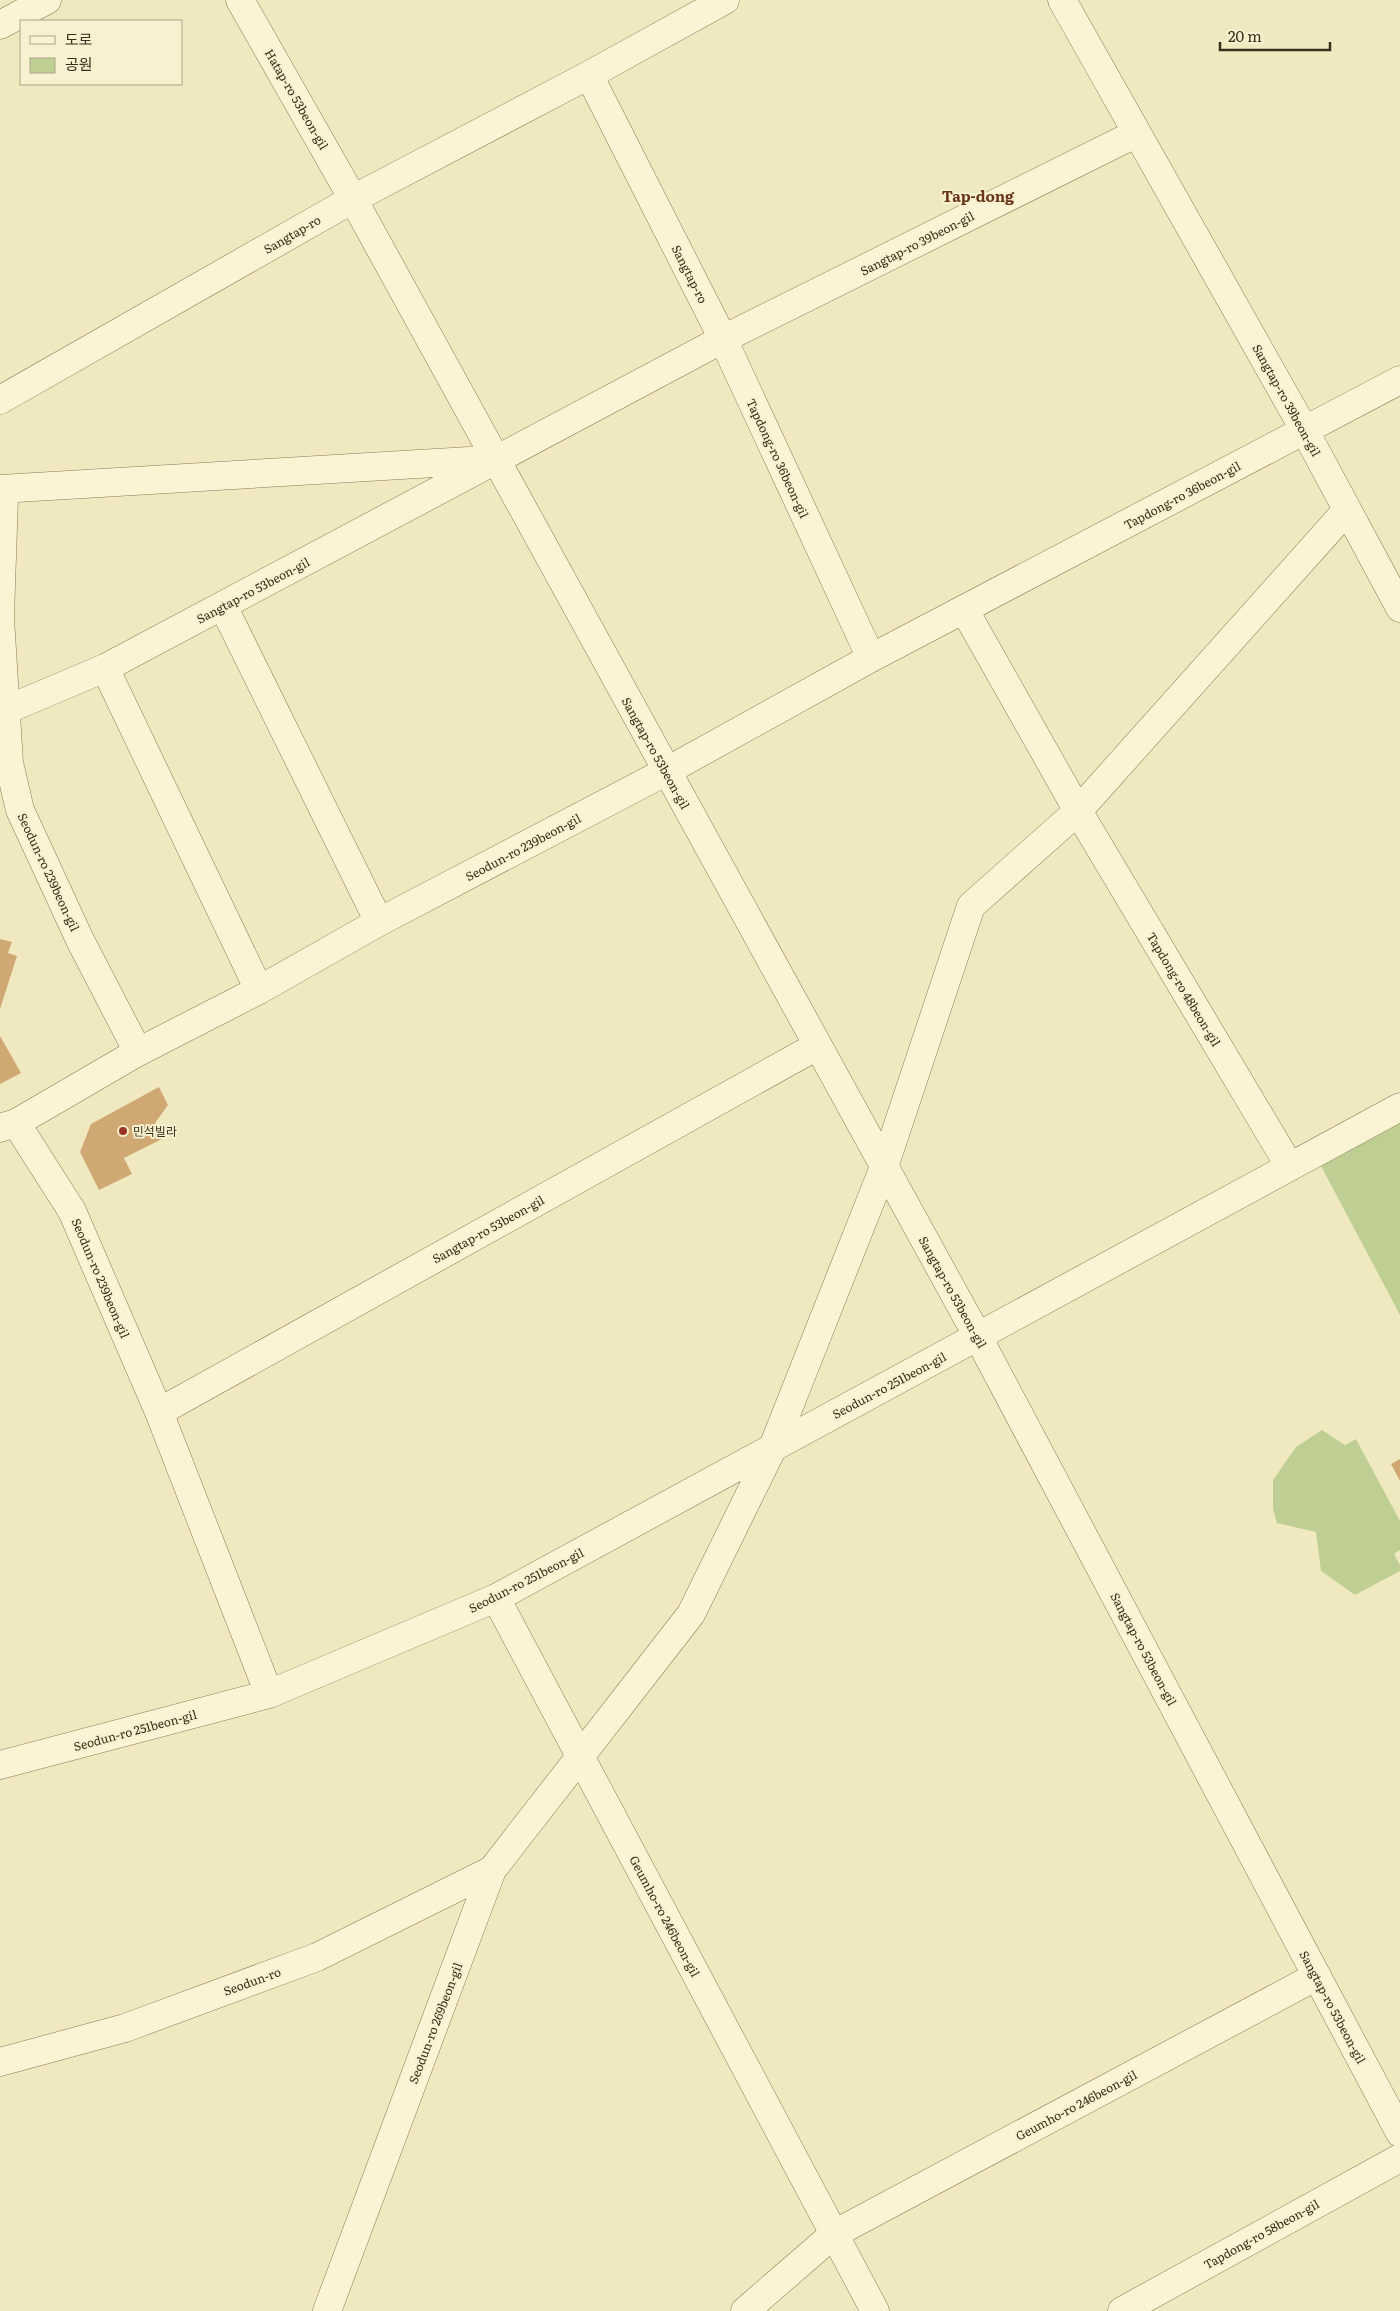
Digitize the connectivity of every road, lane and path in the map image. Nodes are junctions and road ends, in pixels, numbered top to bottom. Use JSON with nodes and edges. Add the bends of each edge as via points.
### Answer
{"nodes":[{"id":1,"x":47,"y":0,"type":"edge"},
{"id":2,"x":240,"y":0,"type":"edge"},
{"id":3,"x":725,"y":0,"type":"edge"},
{"id":4,"x":1062,"y":0,"type":"edge"},
{"id":5,"x":0,"y":25,"type":"edge"},
{"id":6,"x":589,"y":76,"type":"junction"},
{"id":7,"x":1137,"y":133,"type":"junction"},
{"id":8,"x":353,"y":199,"type":"junction"},
{"id":9,"x":723,"y":339,"type":"junction"},
{"id":10,"x":1400,"y":380,"type":"edge"},
{"id":11,"x":0,"y":400,"type":"edge"},
{"id":12,"x":1304,"y":431,"type":"junction"},
{"id":13,"x":495,"y":459,"type":"junction"},
{"id":14,"x":1,"y":490,"type":"edge"},
{"id":15,"x":1348,"y":510,"type":"junction"},
{"id":16,"x":223,"y":606,"type":"junction"},
{"id":17,"x":1400,"y":608,"type":"edge"},
{"id":18,"x":964,"y":609,"type":"junction"},
{"id":19,"x":0,"y":617,"type":"edge"},
{"id":20,"x":871,"y":658,"type":"junction"},
{"id":21,"x":105,"y":668,"type":"junction"},
{"id":22,"x":6,"y":710,"type":"junction"},
{"id":23,"x":666,"y":771,"type":"junction"},
{"id":24,"x":1078,"y":811,"type":"junction"},
{"id":25,"x":379,"y":922,"type":"junction"},
{"id":26,"x":259,"y":990,"type":"junction"},
{"id":27,"x":817,"y":1046,"type":"junction"},
{"id":28,"x":138,"y":1052,"type":"junction"},
{"id":29,"x":1400,"y":1107,"type":"edge"},
{"id":30,"x":8,"y":1125,"type":"edge"},
{"id":31,"x":884,"y":1167,"type":"junction"},
{"id":32,"x":1290,"y":1167,"type":"junction"},
{"id":33,"x":978,"y":1337,"type":"junction"},
{"id":34,"x":159,"y":1412,"type":"junction"},
{"id":35,"x":773,"y":1447,"type":"junction"},
{"id":36,"x":496,"y":1598,"type":"junction"},
{"id":37,"x":269,"y":1694,"type":"junction"},
{"id":38,"x":580,"y":1756,"type":"junction"},
{"id":39,"x":0,"y":1765,"type":"edge"},
{"id":40,"x":492,"y":1870,"type":"junction"},
{"id":41,"x":1317,"y":1976,"type":"junction"},
{"id":42,"x":0,"y":2062,"type":"edge"},
{"id":43,"x":1400,"y":2133,"type":"edge"},
{"id":44,"x":1400,"y":2158,"type":"edge"},
{"id":45,"x":834,"y":2234,"type":"junction"},
{"id":46,"x":327,"y":2311,"type":"edge"},
{"id":47,"x":745,"y":2311,"type":"edge"},
{"id":48,"x":875,"y":2311,"type":"edge"},
{"id":49,"x":1122,"y":2311,"type":"edge"}],
"edges":[{"from":1,"to":5,"type":"street"},
{"from":2,"to":8,"type":"street","name":"Hatap-ro 53beon-gil"},
{"from":3,"to":6,"type":"street","name":"Sangtap-ro"},
{"from":4,"to":7,"type":"street","name":"Sangtap-ro 39beon-gil"},
{"from":6,"to":8,"type":"street","name":"Sangtap-ro"},
{"from":6,"to":9,"type":"street","name":"Sangtap-ro"},
{"from":7,"to":9,"type":"street","name":"Sangtap-ro 39beon-gil"},
{"from":7,"to":12,"type":"street","name":"Sangtap-ro 39beon-gil"},
{"from":8,"to":11,"type":"street","name":"Sangtap-ro"},
{"from":8,"to":13,"type":"street","name":"Sangtap-ro 53beon-gil"},
{"from":9,"to":13,"type":"street","name":"Sangtap-ro 53beon-gil"},
{"from":9,"to":20,"type":"street","name":"Tapdong-ro 36beon-gil"},
{"from":10,"to":12,"type":"street","name":"Tapdong-ro 36beon-gil"},
{"from":12,"to":15,"type":"street","name":"Sangtap-ro 39beon-gil"},
{"from":12,"to":18,"type":"street","name":"Tapdong-ro 36beon-gil"},
{"from":13,"to":14,"type":"street","name":"Sangtap-ro 53beon-gil"},
{"from":13,"to":16,"type":"street","name":"Sangtap-ro 53beon-gil"},
{"from":13,"to":23,"type":"street","name":"Sangtap-ro 53beon-gil"},
{"from":14,"to":19,"type":"street","name":"Seodun-ro 239beon-gil","via":[[4,497]]},
{"from":15,"to":17,"type":"street","name":"Sangtap-ro 39beon-gil"},
{"from":15,"to":24,"type":"street"},
{"from":16,"to":21,"type":"street","name":"Sangtap-ro 53beon-gil"},
{"from":16,"to":25,"type":"street"},
{"from":18,"to":20,"type":"street","name":"Tapdong-ro 36beon-gil"},
{"from":18,"to":24,"type":"street"},
{"from":19,"to":22,"type":"street","name":"Seodun-ro 239beon-gil"},
{"from":20,"to":23,"type":"street","name":"Tapdong-ro 36beon-gil"},
{"from":21,"to":22,"type":"street","name":"Sangtap-ro 53beon-gil"},
{"from":21,"to":26,"type":"street"},
{"from":22,"to":28,"type":"street","name":"Seodun-ro 239beon-gil","via":[[8,763],[20,810],[80,940]]},
{"from":23,"to":25,"type":"street","name":"Seodun-ro 239beon-gil"},
{"from":23,"to":27,"type":"street","name":"Sangtap-ro 53beon-gil"},
{"from":24,"to":31,"type":"street","via":[[971,906]]},
{"from":24,"to":32,"type":"street","name":"Tapdong-ro 48beon-gil"},
{"from":25,"to":26,"type":"street","name":"Seodun-ro 239beon-gil"},
{"from":26,"to":28,"type":"street","name":"Seodun-ro 239beon-gil"},
{"from":27,"to":31,"type":"street","name":"Sangtap-ro 53beon-gil"},
{"from":27,"to":34,"type":"street","name":"Sangtap-ro 53beon-gil"},
{"from":28,"to":30,"type":"street","name":"Seodun-ro 239beon-gil"},
{"from":29,"to":32,"type":"street"},
{"from":30,"to":34,"type":"street","name":"Seodun-ro 239beon-gil","via":[[72,1211]]},
{"from":31,"to":33,"type":"street","name":"Sangtap-ro 53beon-gil"},
{"from":31,"to":35,"type":"street"},
{"from":32,"to":33,"type":"street"},
{"from":33,"to":35,"type":"street","name":"Seodun-ro 251beon-gil"},
{"from":33,"to":41,"type":"street","name":"Sangtap-ro 53beon-gil"},
{"from":34,"to":37,"type":"street"},
{"from":35,"to":36,"type":"street","name":"Seodun-ro 251beon-gil"},
{"from":35,"to":38,"type":"street","via":[[691,1614]]},
{"from":36,"to":37,"type":"street","name":"Seodun-ro 251beon-gil"},
{"from":36,"to":38,"type":"street","name":"Geumho-ro 246beon-gil"},
{"from":37,"to":39,"type":"street","name":"Seodun-ro 251beon-gil"},
{"from":38,"to":40,"type":"street","name":"Seodun-ro 269beon-gil"},
{"from":38,"to":45,"type":"street","name":"Geumho-ro 246beon-gil"},
{"from":40,"to":42,"type":"street","name":"Seodun-ro","via":[[317,1957],[125,2028]]},
{"from":40,"to":46,"type":"street","name":"Seodun-ro 269beon-gil"},
{"from":41,"to":43,"type":"street","name":"Sangtap-ro 53beon-gil"},
{"from":41,"to":45,"type":"street","name":"Geumho-ro 246beon-gil"},
{"from":44,"to":49,"type":"street","name":"Tapdong-ro 58beon-gil"},
{"from":45,"to":47,"type":"street","name":"Geumho-ro 246beon-gil"},
{"from":45,"to":48,"type":"street","name":"Geumho-ro 246beon-gil"}]}
